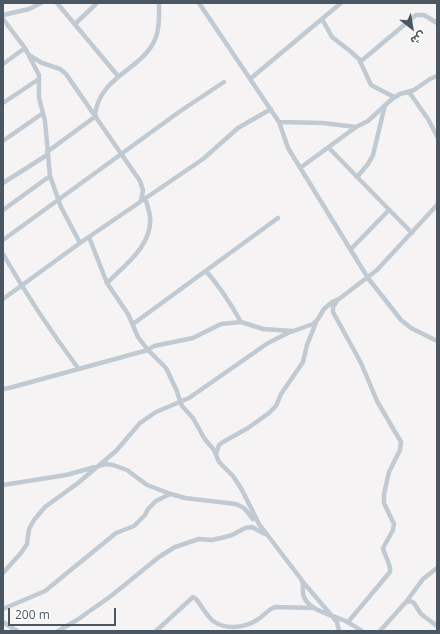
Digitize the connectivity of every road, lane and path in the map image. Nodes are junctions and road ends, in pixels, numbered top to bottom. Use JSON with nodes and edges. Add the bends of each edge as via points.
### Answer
{"nodes":[{"id":1,"x":41,"y":3,"type":"edge"},
{"id":2,"x":58,"y":3,"type":"edge"},
{"id":3,"x":97,"y":3,"type":"edge"},
{"id":4,"x":159,"y":3,"type":"edge"},
{"id":5,"x":199,"y":3,"type":"edge"},
{"id":6,"x":341,"y":3,"type":"edge"},
{"id":7,"x":336,"y":5,"type":"edge"},
{"id":8,"x":3,"y":15,"type":"edge"},
{"id":9,"x":322,"y":19,"type":"junction"},
{"id":10,"x":4,"y":23,"type":"edge"},
{"id":11,"x":437,"y":23,"type":"edge"},
{"id":12,"x":75,"y":24,"type":"junction"},
{"id":13,"x":25,"y":48,"type":"junction"},
{"id":14,"x":29,"y":55,"type":"junction"},
{"id":15,"x":360,"y":62,"type":"junction"},
{"id":16,"x":3,"y":64,"type":"edge"},
{"id":17,"x":118,"y":76,"type":"junction"},
{"id":18,"x":437,"y":76,"type":"edge"},
{"id":19,"x":39,"y":79,"type":"junction"},
{"id":20,"x":250,"y":79,"type":"junction"},
{"id":21,"x":224,"y":82,"type":"dead end"},
{"id":22,"x":409,"y":92,"type":"junction"},
{"id":23,"x":394,"y":97,"type":"junction"},
{"id":24,"x":3,"y":103,"type":"edge"},
{"id":25,"x":385,"y":105,"type":"junction"},
{"id":26,"x":271,"y":110,"type":"junction"},
{"id":27,"x":43,"y":113,"type":"junction"},
{"id":28,"x":96,"y":115,"type":"junction"},
{"id":29,"x":279,"y":122,"type":"junction"},
{"id":30,"x":356,"y":127,"type":"junction"},
{"id":31,"x":437,"y":136,"type":"edge"},
{"id":32,"x":3,"y":141,"type":"edge"},
{"id":33,"x":329,"y":148,"type":"junction"},
{"id":34,"x":47,"y":153,"type":"junction"},
{"id":35,"x":121,"y":154,"type":"junction"},
{"id":36,"x":300,"y":168,"type":"junction"},
{"id":37,"x":50,"y":176,"type":"junction"},
{"id":38,"x":357,"y":177,"type":"junction"},
{"id":39,"x":3,"y":183,"type":"edge"},
{"id":40,"x":143,"y":199,"type":"junction"},
{"id":41,"x":58,"y":201,"type":"junction"},
{"id":42,"x":437,"y":205,"type":"edge"},
{"id":43,"x":3,"y":210,"type":"edge"},
{"id":44,"x":389,"y":210,"type":"junction"},
{"id":45,"x":278,"y":218,"type":"dead end"},
{"id":46,"x":412,"y":233,"type":"junction"},
{"id":47,"x":89,"y":237,"type":"junction"},
{"id":48,"x":3,"y":240,"type":"edge"},
{"id":49,"x":80,"y":243,"type":"junction"},
{"id":50,"x":351,"y":249,"type":"junction"},
{"id":51,"x":3,"y":254,"type":"edge"},
{"id":52,"x":206,"y":271,"type":"junction"},
{"id":53,"x":368,"y":278,"type":"junction"},
{"id":54,"x":107,"y":283,"type":"junction"},
{"id":55,"x":21,"y":285,"type":"junction"},
{"id":56,"x":3,"y":299,"type":"edge"},
{"id":57,"x":339,"y":299,"type":"junction"},
{"id":58,"x":318,"y":319,"type":"junction"},
{"id":59,"x":241,"y":322,"type":"junction"},
{"id":60,"x":133,"y":324,"type":"junction"},
{"id":61,"x":294,"y":331,"type":"junction"},
{"id":62,"x":437,"y":341,"type":"edge"},
{"id":63,"x":148,"y":350,"type":"junction"},
{"id":64,"x":78,"y":368,"type":"junction"},
{"id":65,"x":3,"y":389,"type":"edge"},
{"id":66,"x":180,"y":402,"type":"junction"},
{"id":67,"x":216,"y":456,"type":"junction"},
{"id":68,"x":97,"y":467,"type":"junction"},
{"id":69,"x":3,"y":485,"type":"edge"},
{"id":70,"x":171,"y":494,"type":"junction"},
{"id":71,"x":259,"y":524,"type":"junction"},
{"id":72,"x":266,"y":535,"type":"junction"},
{"id":73,"x":437,"y":568,"type":"edge"},
{"id":74,"x":3,"y":573,"type":"edge"},
{"id":75,"x":303,"y":582,"type":"junction"},
{"id":76,"x":406,"y":602,"type":"junction"},
{"id":77,"x":313,"y":608,"type":"junction"},
{"id":78,"x":3,"y":609,"type":"edge"},
{"id":79,"x":333,"y":616,"type":"junction"},
{"id":80,"x":3,"y":622,"type":"edge"},
{"id":81,"x":348,"y":622,"type":"junction"},
{"id":82,"x":437,"y":626,"type":"edge"},
{"id":83,"x":17,"y":631,"type":"edge"},
{"id":84,"x":58,"y":631,"type":"edge"},
{"id":85,"x":156,"y":631,"type":"edge"},
{"id":86,"x":340,"y":631,"type":"edge"},
{"id":87,"x":362,"y":631,"type":"edge"},
{"id":88,"x":380,"y":631,"type":"edge"}],
"edges":[{"from":1,"to":8,"type":"street","via":[[29,10]]},
{"from":2,"to":12,"type":"street"},
{"from":3,"to":12,"type":"street"},
{"from":4,"to":17,"type":"street","via":[[159,29],[151,49]]},
{"from":5,"to":20,"type":"street"},
{"from":6,"to":7,"type":"street"},
{"from":7,"to":9,"type":"street"},
{"from":9,"to":15,"type":"street","via":[[332,37]]},
{"from":9,"to":20,"type":"street"},
{"from":10,"to":13,"type":"street"},
{"from":11,"to":15,"type":"street","via":[[424,15],[416,15]]},
{"from":12,"to":17,"type":"street"},
{"from":13,"to":14,"type":"street"},
{"from":13,"to":16,"type":"street"},
{"from":14,"to":19,"type":"street"},
{"from":14,"to":28,"type":"street","via":[[64,72]]},
{"from":15,"to":23,"type":"street","via":[[371,85]]},
{"from":17,"to":28,"type":"street","via":[[98,100]]},
{"from":18,"to":22,"type":"street"},
{"from":19,"to":24,"type":"street"},
{"from":19,"to":27,"type":"street","via":[[39,98]]},
{"from":20,"to":26,"type":"street"},
{"from":21,"to":35,"type":"street"},
{"from":22,"to":23,"type":"street"},
{"from":22,"to":31,"type":"street"},
{"from":23,"to":25,"type":"street"},
{"from":25,"to":30,"type":"street","via":[[368,121]]},
{"from":25,"to":38,"type":"street","via":[[373,155]]},
{"from":26,"to":29,"type":"street"},
{"from":26,"to":40,"type":"street","via":[[238,128],[203,159]]},
{"from":27,"to":32,"type":"street"},
{"from":27,"to":34,"type":"street"},
{"from":28,"to":34,"type":"street"},
{"from":28,"to":35,"type":"street"},
{"from":29,"to":30,"type":"street"},
{"from":29,"to":36,"type":"street","via":[[288,148]]},
{"from":30,"to":33,"type":"street"},
{"from":33,"to":36,"type":"street"},
{"from":33,"to":38,"type":"street"},
{"from":34,"to":37,"type":"street"},
{"from":34,"to":39,"type":"street"},
{"from":35,"to":40,"type":"street","via":[[140,181]]},
{"from":35,"to":41,"type":"street"},
{"from":36,"to":50,"type":"street"},
{"from":37,"to":41,"type":"street"},
{"from":37,"to":43,"type":"street"},
{"from":38,"to":44,"type":"street"},
{"from":40,"to":47,"type":"street"},
{"from":40,"to":54,"type":"street","via":[[150,217],[147,237],[137,253]]},
{"from":41,"to":48,"type":"street"},
{"from":41,"to":49,"type":"street"},
{"from":42,"to":46,"type":"street"},
{"from":44,"to":46,"type":"street"},
{"from":44,"to":50,"type":"street"},
{"from":45,"to":52,"type":"street"},
{"from":46,"to":53,"type":"street"},
{"from":47,"to":49,"type":"street"},
{"from":47,"to":54,"type":"street"},
{"from":49,"to":55,"type":"street"},
{"from":50,"to":53,"type":"street"},
{"from":51,"to":55,"type":"street"},
{"from":52,"to":59,"type":"street","via":[[220,286]]},
{"from":52,"to":60,"type":"street"},
{"from":53,"to":57,"type":"street"},
{"from":53,"to":62,"type":"street","via":[[401,320]]},
{"from":54,"to":60,"type":"street"},
{"from":55,"to":56,"type":"street"},
{"from":55,"to":64,"type":"street","via":[[47,327]]},
{"from":57,"to":58,"type":"street","via":[[324,309]]},
{"from":57,"to":81,"type":"street","via":[[333,307],[333,312],[361,363],[377,401],[401,442],[400,450],[389,472],[384,494],[384,503],[394,524],[383,548],[391,567],[390,572]]},
{"from":58,"to":61,"type":"street","via":[[313,324]]},
{"from":58,"to":67,"type":"street","via":[[303,362],[281,394],[276,406],[254,424],[219,445]]},
{"from":59,"to":61,"type":"street","via":[[264,329]]},
{"from":59,"to":63,"type":"street","via":[[221,324],[193,338],[154,346]]},
{"from":60,"to":63,"type":"street","via":[[138,337]]},
{"from":61,"to":66,"type":"street","via":[[268,343],[190,398]]},
{"from":63,"to":64,"type":"street"},
{"from":63,"to":66,"type":"street","via":[[166,368]]},
{"from":64,"to":65,"type":"street"},
{"from":66,"to":67,"type":"street"},
{"from":66,"to":68,"type":"street","via":[[156,412],[140,423],[116,451]]},
{"from":67,"to":71,"type":"street","via":[[242,490]]},
{"from":68,"to":69,"type":"street","via":[[42,480]]},
{"from":68,"to":70,"type":"street","via":[[106,464],[121,467],[147,485]]},
{"from":68,"to":74,"type":"street","via":[[37,515],[29,529],[27,544]]},
{"from":70,"to":71,"type":"street","via":[[236,504],[244,508]]},
{"from":70,"to":78,"type":"street","via":[[156,501],[134,526],[116,533],[45,591]]},
{"from":71,"to":72,"type":"street"},
{"from":72,"to":75,"type":"street"},
{"from":72,"to":84,"type":"street","via":[[252,528],[245,528],[225,537],[199,539],[175,547],[111,596]]},
{"from":73,"to":76,"type":"street","via":[[423,578]]},
{"from":75,"to":77,"type":"street","via":[[303,596]]},
{"from":75,"to":79,"type":"street"},
{"from":76,"to":82,"type":"street","via":[[414,603],[421,614]]},
{"from":76,"to":88,"type":"street"},
{"from":77,"to":79,"type":"street"},
{"from":77,"to":85,"type":"street","via":[[275,607],[243,626],[227,627],[212,620],[193,597]]},
{"from":79,"to":81,"type":"street"},
{"from":79,"to":86,"type":"street"},
{"from":80,"to":83,"type":"street"},
{"from":81,"to":87,"type":"street"}]}
